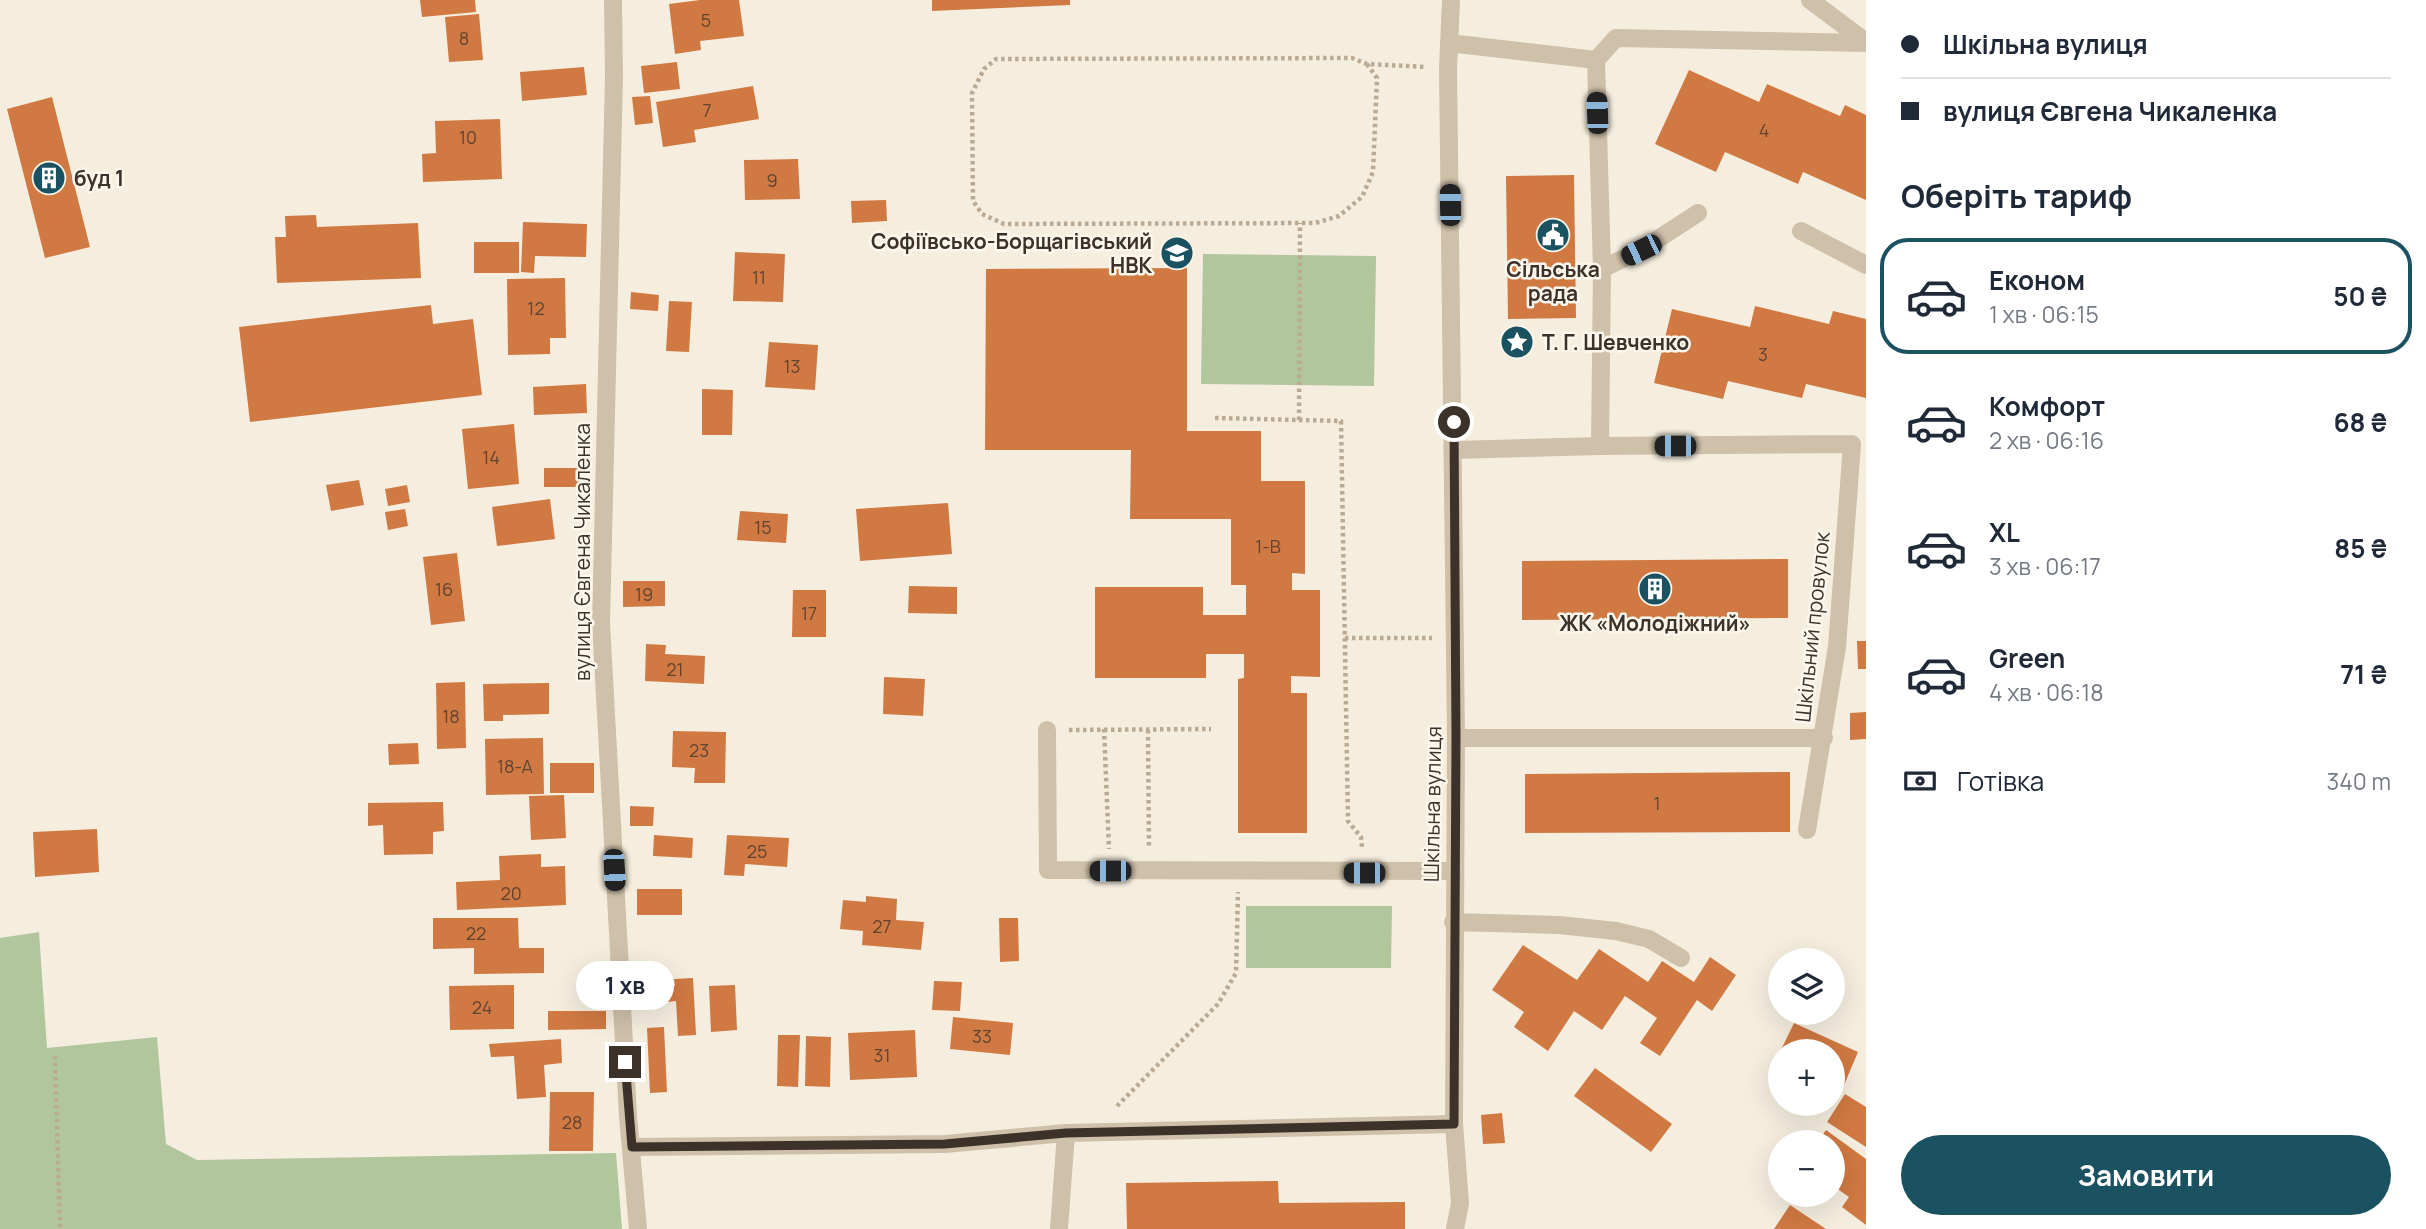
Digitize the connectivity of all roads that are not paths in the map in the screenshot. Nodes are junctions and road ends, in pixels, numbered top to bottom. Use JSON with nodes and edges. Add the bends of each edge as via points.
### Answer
{"nodes":[{"id":1,"x":612,"y":0,"type":"edge"},
{"id":2,"x":1451,"y":0,"type":"edge"},
{"id":3,"x":1810,"y":0,"type":"edge"},
{"id":4,"x":1449,"y":43,"type":"junction"},
{"id":5,"x":1866,"y":43,"type":"edge"},
{"id":6,"x":1596,"y":60,"type":"junction"},
{"id":7,"x":1698,"y":213,"type":"dead end"},
{"id":8,"x":1801,"y":231,"type":"dead end"},
{"id":9,"x":1866,"y":265,"type":"edge"},
{"id":10,"x":1602,"y":269,"type":"junction"},
{"id":11,"x":1859,"y":440,"type":"edge"},
{"id":12,"x":1600,"y":446,"type":"junction"},
{"id":13,"x":1454,"y":450,"type":"junction"},
{"id":14,"x":1047,"y":730,"type":"road end"},
{"id":15,"x":1824,"y":737,"type":"junction"},
{"id":16,"x":1456,"y":738,"type":"junction"},
{"id":17,"x":1807,"y":830,"type":"dead end"},
{"id":18,"x":1453,"y":871,"type":"junction"},
{"id":19,"x":1453,"y":922,"type":"junction"},
{"id":20,"x":1681,"y":958,"type":"dead end"},
{"id":21,"x":1454,"y":1124,"type":"junction"},
{"id":22,"x":1066,"y":1133,"type":"junction"},
{"id":23,"x":632,"y":1147,"type":"junction"},
{"id":24,"x":638,"y":1229,"type":"edge"},
{"id":25,"x":1059,"y":1229,"type":"edge"},
{"id":26,"x":1455,"y":1229,"type":"edge"}],
"edges":[{"from":1,"to":23,"type":"street","name":"вулиця Євгена Чикаленка","via":[[601,623]]},
{"from":2,"to":4,"type":"street","name":"Шкільна вулиця"},
{"from":3,"to":5,"type":"street"},
{"from":4,"to":6,"type":"street"},
{"from":4,"to":13,"type":"street","name":"Шкільна вулиця"},
{"from":5,"to":6,"type":"street","via":[[1616,38]]},
{"from":6,"to":10,"type":"street"},
{"from":7,"to":10,"type":"street"},
{"from":8,"to":9,"type":"street"},
{"from":10,"to":12,"type":"street"},
{"from":11,"to":12,"type":"street"},
{"from":11,"to":15,"type":"street","name":"Шкільний провулок"},
{"from":12,"to":13,"type":"street"},
{"from":13,"to":16,"type":"street","name":"Шкільна вулиця"},
{"from":14,"to":18,"type":"street","via":[[1048,870]]},
{"from":15,"to":16,"type":"street"},
{"from":15,"to":17,"type":"street","name":"Шкільний провулок"},
{"from":16,"to":18,"type":"street","name":"Шкільна вулиця"},
{"from":18,"to":19,"type":"street","name":"Шкільна вулиця"},
{"from":19,"to":20,"type":"street","via":[[1616,931],[1649,939]]},
{"from":19,"to":21,"type":"street","name":"Шкільна вулиця"},
{"from":21,"to":22,"type":"street"},
{"from":21,"to":26,"type":"street","name":"Шкільна вулиця","via":[[1460,1203]]},
{"from":22,"to":23,"type":"street","via":[[945,1144]]},
{"from":22,"to":25,"type":"street"},
{"from":23,"to":24,"type":"street","name":"вулиця Євгена Чикаленка"}]}
